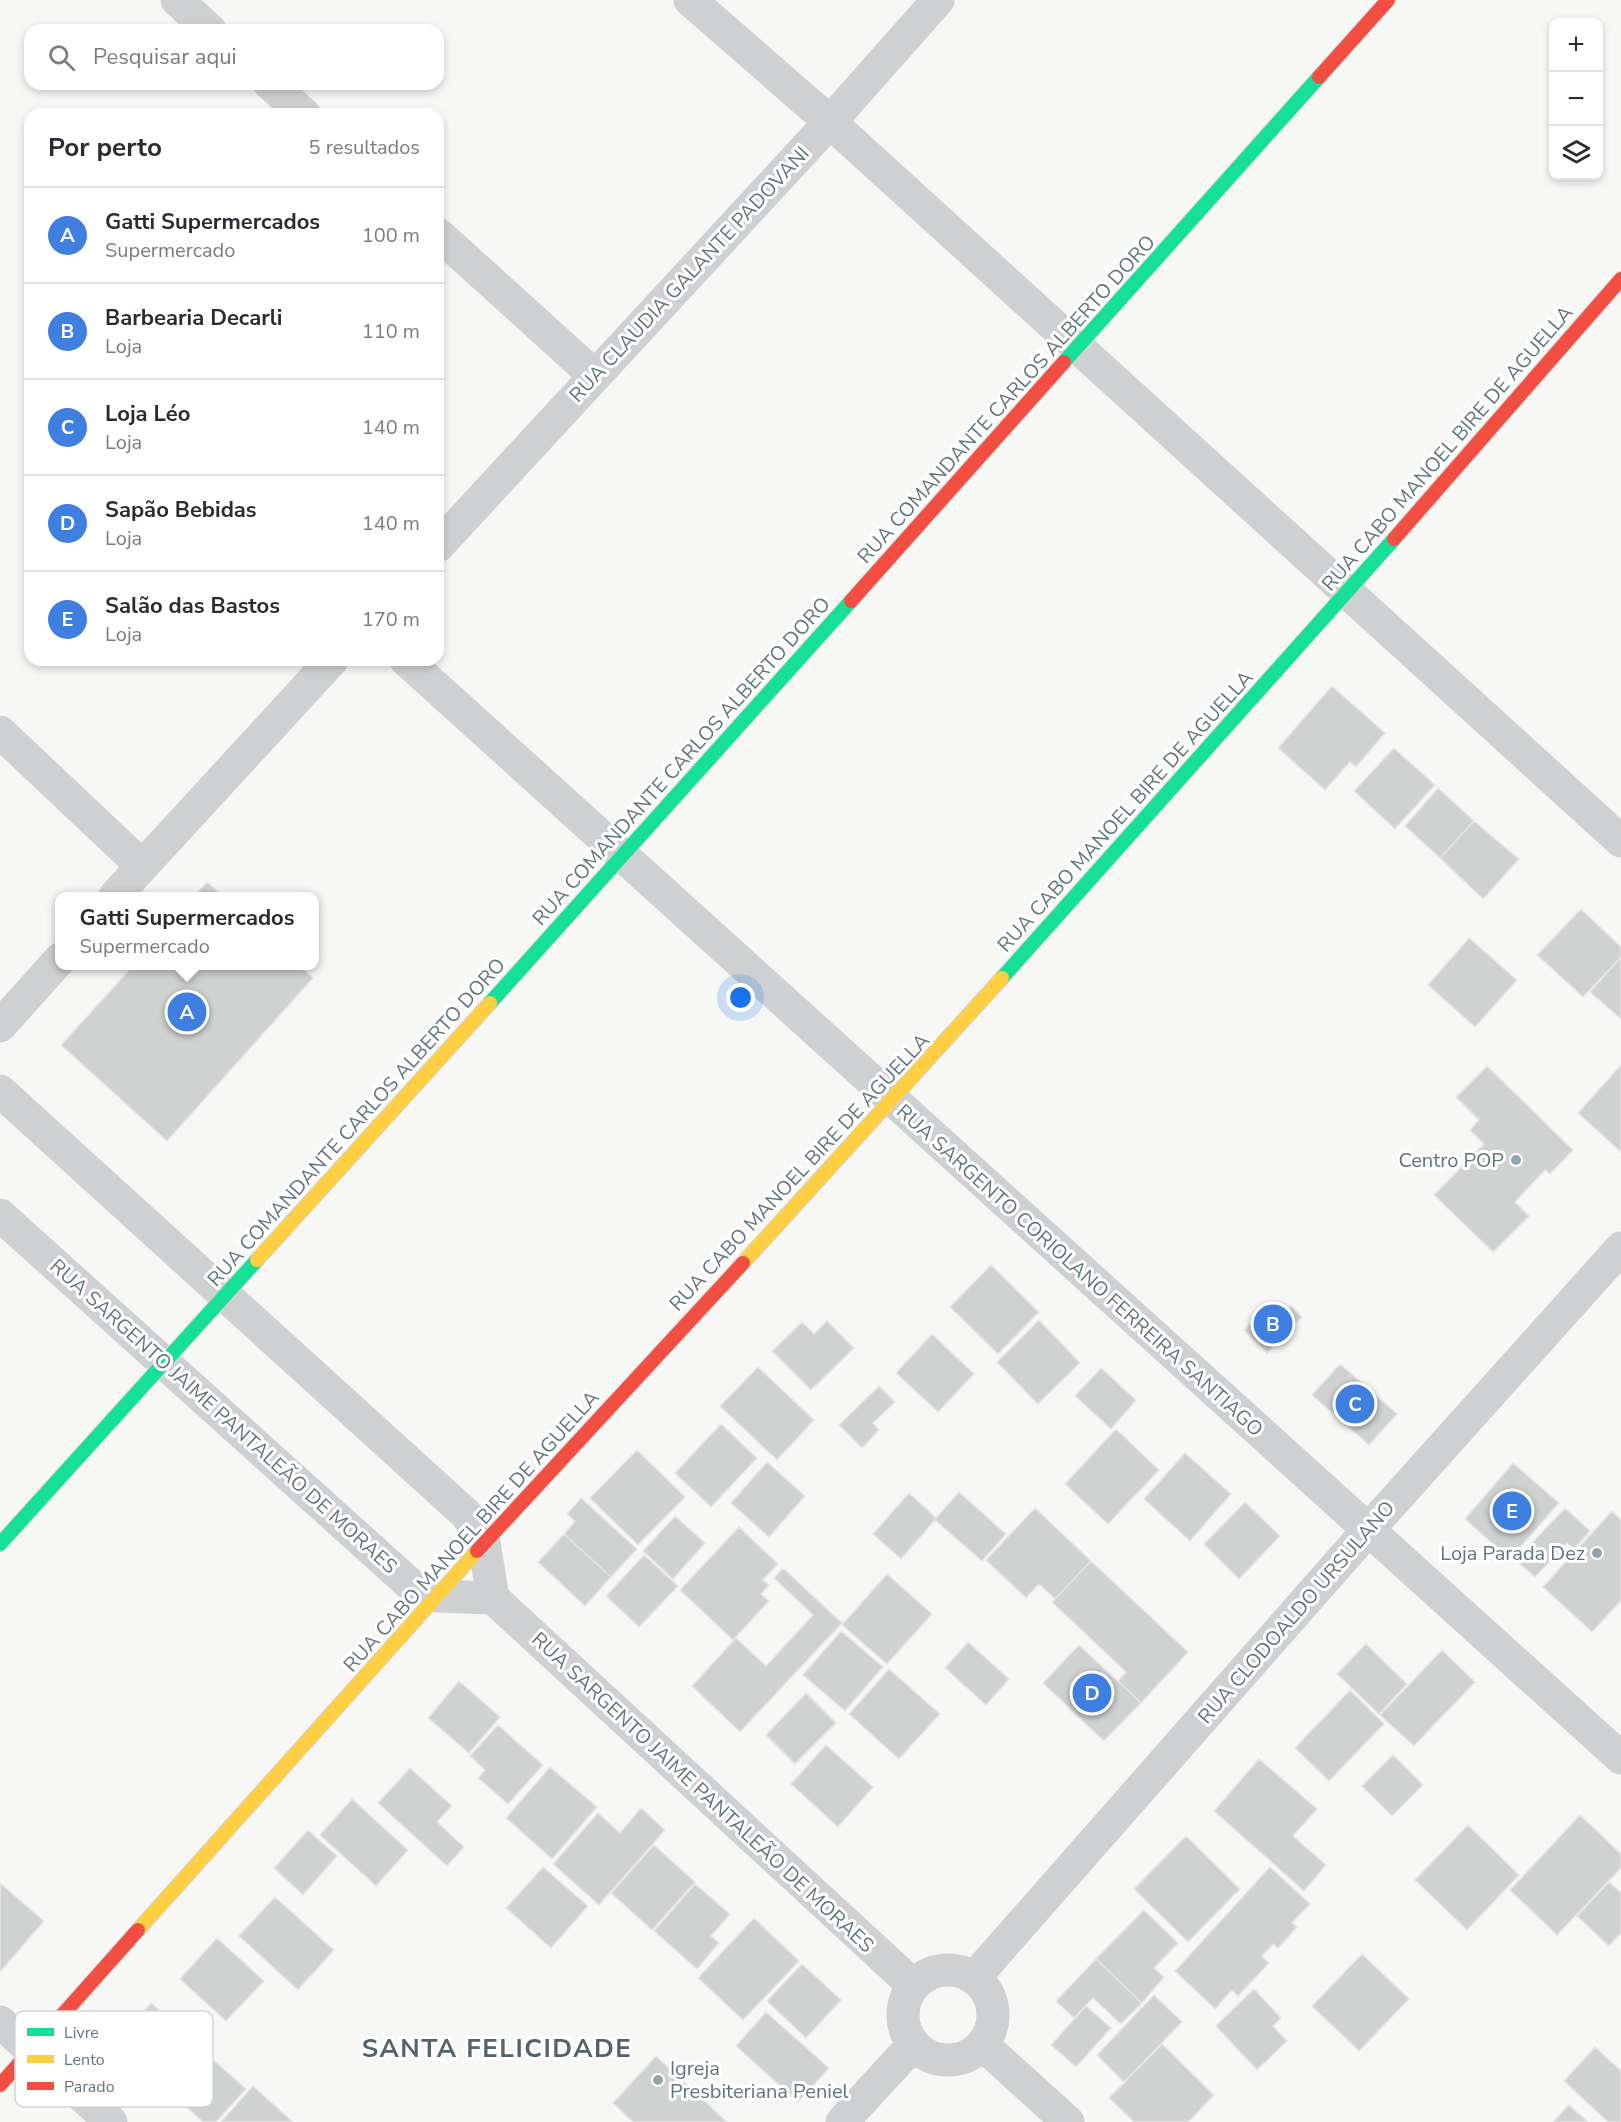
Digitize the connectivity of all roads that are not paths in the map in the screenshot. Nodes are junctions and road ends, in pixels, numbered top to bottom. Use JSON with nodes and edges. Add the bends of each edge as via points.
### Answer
{"nodes":[{"id":1,"x":177,"y":0,"type":"edge"},
{"id":2,"x":690,"y":0,"type":"edge"},
{"id":3,"x":938,"y":0,"type":"edge"},
{"id":4,"x":1388,"y":0,"type":"edge"},
{"id":5,"x":203,"y":24,"type":"edge"},
{"id":6,"x":277,"y":90,"type":"edge"},
{"id":7,"x":297,"y":108,"type":"edge"},
{"id":8,"x":830,"y":122,"type":"junction"},
{"id":9,"x":444,"y":239,"type":"edge"},
{"id":10,"x":1621,"y":279,"type":"edge"},
{"id":11,"x":1079,"y":348,"type":"junction"},
{"id":12,"x":595,"y":376,"type":"junction"},
{"id":13,"x":444,"y":540,"type":"edge"},
{"id":14,"x":1347,"y":592,"type":"junction"},
{"id":15,"x":326,"y":666,"type":"edge"},
{"id":16,"x":413,"y":666,"type":"edge"},
{"id":17,"x":0,"y":732,"type":"edge"},
{"id":18,"x":1621,"y":841,"type":"edge"},
{"id":19,"x":623,"y":856,"type":"junction"},
{"id":20,"x":142,"y":866,"type":"junction"},
{"id":21,"x":119,"y":892,"type":"edge"},
{"id":22,"x":55,"y":965,"type":"edge"},
{"id":23,"x":0,"y":1026,"type":"edge"},
{"id":24,"x":0,"y":1090,"type":"edge"},
{"id":25,"x":893,"y":1100,"type":"junction"},
{"id":26,"x":0,"y":1215,"type":"edge"},
{"id":27,"x":1621,"y":1248,"type":"edge"},
{"id":28,"x":225,"y":1298,"type":"junction"},
{"id":29,"x":165,"y":1362,"type":"junction"},
{"id":30,"x":1368,"y":1530,"type":"junction"},
{"id":31,"x":484,"y":1543,"type":"junction"},
{"id":32,"x":0,"y":1544,"type":"edge"},
{"id":33,"x":438,"y":1596,"type":"junction"},
{"id":34,"x":493,"y":1598,"type":"junction"},
{"id":35,"x":1621,"y":1758,"type":"edge"},
{"id":36,"x":975,"y":1977,"type":"junction"},
{"id":37,"x":913,"y":1985,"type":"junction"},
{"id":38,"x":66,"y":2011,"type":"edge"},
{"id":39,"x":0,"y":2022,"type":"edge"},
{"id":40,"x":15,"y":2036,"type":"edge"},
{"id":41,"x":913,"y":2045,"type":"junction"},
{"id":42,"x":983,"y":2045,"type":"junction"},
{"id":43,"x":15,"y":2068,"type":"edge"},
{"id":44,"x":0,"y":2085,"type":"edge"},
{"id":45,"x":94,"y":2107,"type":"edge"},
{"id":46,"x":111,"y":2122,"type":"edge"},
{"id":47,"x":842,"y":2122,"type":"edge"},
{"id":48,"x":1068,"y":2122,"type":"edge"}],
"edges":[{"from":1,"to":5,"type":"street"},
{"from":2,"to":8,"type":"street"},
{"from":3,"to":8,"type":"street","name":"RUA CLAUDIA GALANTE PADOVANI"},
{"from":4,"to":11,"type":"street","name":"RUA COMANDANTE CARLOS ALBERTO DORO"},
{"from":6,"to":7,"type":"street"},
{"from":8,"to":11,"type":"street"},
{"from":8,"to":12,"type":"street","name":"RUA CLAUDIA GALANTE PADOVANI"},
{"from":9,"to":12,"type":"street"},
{"from":10,"to":14,"type":"street","name":"RUA CABO MANOEL BIRE DE AGUELLA"},
{"from":11,"to":14,"type":"street"},
{"from":11,"to":19,"type":"street","name":"RUA COMANDANTE CARLOS ALBERTO DORO"},
{"from":12,"to":13,"type":"street","name":"RUA CLAUDIA GALANTE PADOVANI"},
{"from":14,"to":18,"type":"street"},
{"from":14,"to":25,"type":"street","name":"RUA CABO MANOEL BIRE DE AGUELLA"},
{"from":15,"to":20,"type":"street"},
{"from":16,"to":19,"type":"street","name":"RUA SARGENTO CORIOLANO FERREIRA SANTIAGO"},
{"from":17,"to":20,"type":"street"},
{"from":19,"to":25,"type":"street","name":"RUA SARGENTO CORIOLANO FERREIRA SANTIAGO"},
{"from":19,"to":28,"type":"street","name":"RUA COMANDANTE CARLOS ALBERTO DORO"},
{"from":20,"to":21,"type":"street"},
{"from":22,"to":23,"type":"street"},
{"from":24,"to":28,"type":"street"},
{"from":25,"to":30,"type":"street","name":"RUA SARGENTO CORIOLANO FERREIRA SANTIAGO"},
{"from":25,"to":31,"type":"street","name":"RUA CABO MANOEL BIRE DE AGUELLA"},
{"from":26,"to":29,"type":"street","name":"RUA SARGENTO JAIME PANTALEÃO DE MORAES"},
{"from":27,"to":30,"type":"street","name":"RUA CLODOALDO URSULANO"},
{"from":28,"to":29,"type":"street","name":"RUA COMANDANTE CARLOS ALBERTO DORO"},
{"from":28,"to":31,"type":"street","via":[[466,1515]]},
{"from":29,"to":32,"type":"street","name":"RUA COMANDANTE CARLOS ALBERTO DORO"},
{"from":29,"to":33,"type":"street","name":"RUA SARGENTO JAIME PANTALEÃO DE MORAES","via":[[411,1586]]},
{"from":30,"to":35,"type":"street","name":"RUA SARGENTO CORIOLANO FERREIRA SANTIAGO"},
{"from":30,"to":36,"type":"street","name":"RUA CLODOALDO URSULANO"},
{"from":31,"to":33,"type":"street","name":"RUA CABO MANOEL BIRE DE AGUELLA"},
{"from":31,"to":34,"type":"street"},
{"from":33,"to":34,"type":"street","name":"RUA SARGENTO JAIME PANTALEÃO DE MORAES"},
{"from":33,"to":38,"type":"street","name":"RUA CABO MANOEL BIRE DE AGUELLA"},
{"from":34,"to":37,"type":"street","name":"RUA SARGENTO JAIME PANTALEÃO DE MORAES"},
{"from":36,"to":37,"type":"street","via":[[946,1969],[932,1972]]},
{"from":36,"to":42,"type":"street","via":[[985,1988],[993,2009],[991,2032]]},
{"from":37,"to":41,"type":"street","via":[[903,2003],[902,2018]]},
{"from":39,"to":40,"type":"street"},
{"from":41,"to":42,"type":"street","via":[[926,2055],[948,2060],[970,2055]]},
{"from":41,"to":47,"type":"street"},
{"from":42,"to":48,"type":"street"},
{"from":43,"to":44,"type":"street","name":"RUA CABO MANOEL BIRE DE AGUELLA"},
{"from":45,"to":46,"type":"street"}]}
